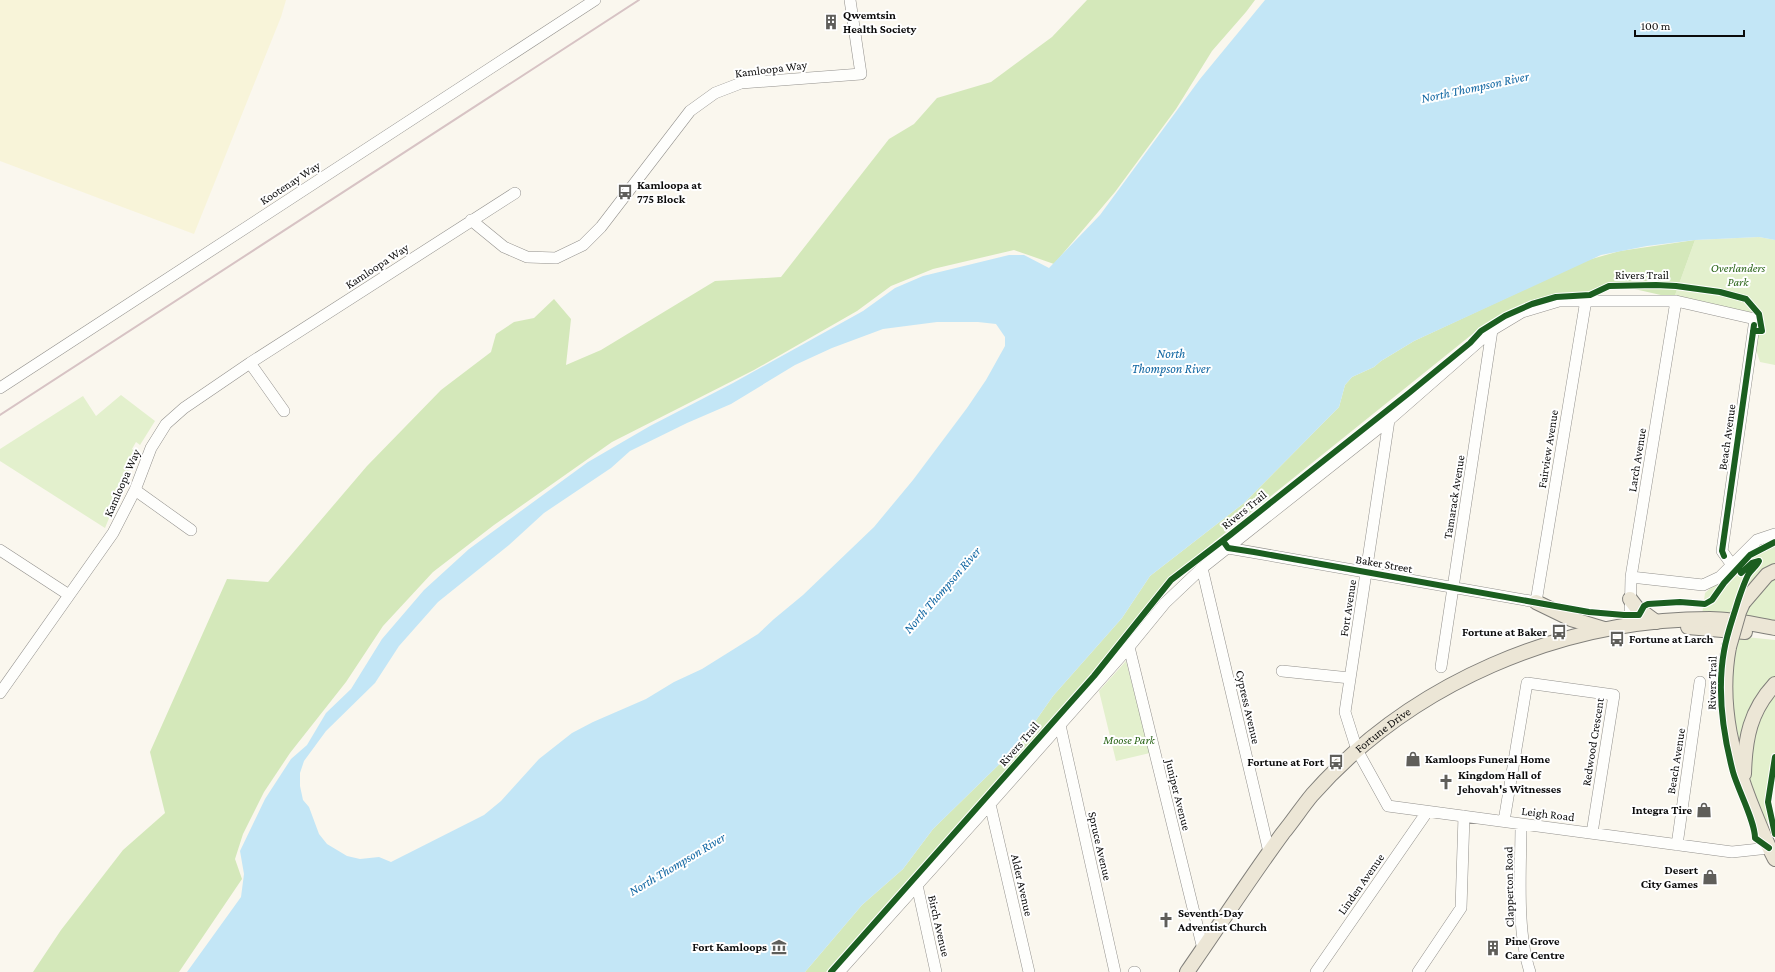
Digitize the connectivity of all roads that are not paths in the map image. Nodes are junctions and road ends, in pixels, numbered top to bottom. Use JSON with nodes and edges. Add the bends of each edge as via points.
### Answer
{"nodes":[{"id":1,"x":595,"y":0,"type":"edge"},
{"id":2,"x":850,"y":0,"type":"edge"},
{"id":3,"x":515,"y":193,"type":"dead end"},
{"id":4,"x":471,"y":220,"type":"junction"},
{"id":5,"x":1586,"y":300,"type":"junction"},
{"id":6,"x":1676,"y":301,"type":"junction"},
{"id":7,"x":1492,"y":330,"type":"junction"},
{"id":8,"x":250,"y":363,"type":"junction"},
{"id":9,"x":0,"y":388,"type":"edge"},
{"id":10,"x":284,"y":411,"type":"dead end"},
{"id":11,"x":1389,"y":420,"type":"junction"},
{"id":12,"x":135,"y":490,"type":"junction"},
{"id":13,"x":191,"y":530,"type":"dead end"},
{"id":14,"x":1775,"y":534,"type":"edge"},
{"id":15,"x":1228,"y":548,"type":"junction"},
{"id":16,"x":0,"y":550,"type":"edge"},
{"id":17,"x":1732,"y":565,"type":"junction"},
{"id":18,"x":1202,"y":568,"type":"junction"},
{"id":19,"x":1775,"y":571,"type":"edge"},
{"id":20,"x":1366,"y":572,"type":"junction"},
{"id":21,"x":1631,"y":577,"type":"junction"},
{"id":22,"x":1453,"y":588,"type":"junction"},
{"id":23,"x":69,"y":595,"type":"junction"},
{"id":24,"x":1630,"y":599,"type":"junction"},
{"id":25,"x":1536,"y":602,"type":"junction"},
{"id":26,"x":1671,"y":621,"type":"junction"},
{"id":27,"x":1656,"y":622,"type":"junction"},
{"id":28,"x":1630,"y":624,"type":"junction"},
{"id":29,"x":1775,"y":628,"type":"edge"},
{"id":30,"x":1604,"y":629,"type":"junction"},
{"id":31,"x":1775,"y":637,"type":"edge"},
{"id":32,"x":1129,"y":647,"type":"junction"},
{"id":33,"x":1441,"y":667,"type":"dead end"},
{"id":34,"x":1282,"y":671,"type":"dead end"},
{"id":35,"x":1350,"y":678,"type":"junction"},
{"id":36,"x":1700,"y":682,"type":"dead end"},
{"id":37,"x":1775,"y":684,"type":"edge"},
{"id":38,"x":0,"y":693,"type":"edge"},
{"id":39,"x":1060,"y":725,"type":"junction"},
{"id":40,"x":1357,"y":750,"type":"junction"},
{"id":41,"x":1743,"y":786,"type":"junction"},
{"id":42,"x":990,"y":804,"type":"junction"},
{"id":43,"x":1427,"y":812,"type":"junction"},
{"id":44,"x":1464,"y":816,"type":"junction"},
{"id":45,"x":1504,"y":821,"type":"junction"},
{"id":46,"x":1521,"y":824,"type":"junction"},
{"id":47,"x":1592,"y":833,"type":"junction"},
{"id":48,"x":1677,"y":844,"type":"junction"},
{"id":49,"x":1269,"y":852,"type":"junction"},
{"id":50,"x":1772,"y":853,"type":"edge"},
{"id":51,"x":917,"y":885,"type":"junction"},
{"id":52,"x":1203,"y":949,"type":"junction"},
{"id":53,"x":844,"y":969,"type":"edge"},
{"id":54,"x":936,"y":972,"type":"edge"},
{"id":55,"x":1029,"y":972,"type":"edge"},
{"id":56,"x":1115,"y":972,"type":"edge"},
{"id":57,"x":1187,"y":972,"type":"edge"},
{"id":58,"x":1316,"y":972,"type":"edge"},
{"id":59,"x":1418,"y":972,"type":"edge"},
{"id":60,"x":1530,"y":972,"type":"edge"}],
"edges":[{"from":1,"to":9,"type":"street","name":"Kootenay Way"},
{"from":2,"to":4,"type":"street","name":"Kamloopa Way","via":[[861,74],[741,83],[715,93],[690,111],[601,227],[583,245],[556,258],[527,257],[504,247]]},
{"from":3,"to":4,"type":"street"},
{"from":4,"to":8,"type":"street","name":"Kamloopa Way"},
{"from":5,"to":6,"type":"street"},
{"from":5,"to":7,"type":"street","via":[[1559,301],[1522,312]]},
{"from":5,"to":25,"type":"street","name":"Fairview Avenue"},
{"from":6,"to":17,"type":"street","name":"Beach Avenue","via":[[1755,319],[1722,551]]},
{"from":6,"to":21,"type":"street","name":"Larch Avenue"},
{"from":7,"to":11,"type":"street"},
{"from":7,"to":22,"type":"street","name":"Tamarack Avenue"},
{"from":8,"to":10,"type":"street"},
{"from":8,"to":12,"type":"street","name":"Kamloopa Way","via":[[184,408],[166,424],[151,448]]},
{"from":11,"to":15,"type":"street"},
{"from":11,"to":20,"type":"street","name":"Fort Avenue"},
{"from":12,"to":13,"type":"street"},
{"from":12,"to":23,"type":"street","name":"Kamloopa Way","via":[[114,533]]},
{"from":14,"to":17,"type":"street","via":[[1757,540]]},
{"from":15,"to":18,"type":"street"},
{"from":15,"to":20,"type":"street","name":"Baker Street"},
{"from":16,"to":23,"type":"street"},
{"from":17,"to":21,"type":"street","via":[[1720,577],[1703,585]]},
{"from":18,"to":32,"type":"street","via":[[1165,603]]},
{"from":18,"to":49,"type":"street","name":"Cypress Avenue"},
{"from":19,"to":41,"type":"main road","bridge":true,"via":[[1767,575],[1743,603],[1729,647],[1725,680],[1726,707],[1731,744]]},
{"from":20,"to":22,"type":"street","name":"Baker Street"},
{"from":20,"to":35,"type":"street","name":"Fort Avenue"},
{"from":21,"to":24,"type":"street","name":"Larch Avenue"},
{"from":22,"to":25,"type":"street","name":"Baker Street"},
{"from":22,"to":33,"type":"street","name":"Tamarack Avenue"},
{"from":23,"to":38,"type":"street","name":"Kamloopa Way"},
{"from":24,"to":27,"type":"main road","via":[[1637,608]]},
{"from":24,"to":28,"type":"street","name":"Larch Avenue"},
{"from":25,"to":30,"type":"main road","via":[[1572,619]]},
{"from":26,"to":27,"type":"main road","name":"Fortune Drive"},
{"from":26,"to":29,"type":"main road","name":"Fortune Drive","via":[[1711,619]]},
{"from":26,"to":31,"type":"main road","name":"Fortune Drive","via":[[1688,627]]},
{"from":27,"to":28,"type":"main road","name":"Fortune Drive"},
{"from":28,"to":30,"type":"main road","name":"Fortune Drive"},
{"from":30,"to":40,"type":"main road","name":"Fortune Drive","via":[[1534,648],[1458,682],[1414,709]]},
{"from":32,"to":39,"type":"street"},
{"from":32,"to":52,"type":"street","name":"Juniper Avenue"},
{"from":34,"to":35,"type":"street"},
{"from":35,"to":40,"type":"street","name":"Fort Avenue","via":[[1345,712]]},
{"from":36,"to":48,"type":"street","name":"Beach Avenue"},
{"from":37,"to":41,"type":"main road","via":[[1764,696],[1751,720],[1744,750]]},
{"from":39,"to":42,"type":"street"},
{"from":39,"to":56,"type":"street","name":"Spruce Avenue"},
{"from":40,"to":43,"type":"street","name":"Leigh Road","via":[[1388,806]]},
{"from":40,"to":49,"type":"main road","name":"Fortune Drive","via":[[1311,796]]},
{"from":41,"to":50,"type":"main road"},
{"from":42,"to":51,"type":"street"},
{"from":42,"to":55,"type":"street","name":"Alder Avenue"},
{"from":43,"to":44,"type":"street","name":"Leigh Road"},
{"from":43,"to":58,"type":"street","name":"Linden Avenue"},
{"from":44,"to":45,"type":"street","name":"Leigh Road"},
{"from":44,"to":59,"type":"street","via":[[1462,908]]},
{"from":45,"to":46,"type":"street","name":"Leigh Road"},
{"from":45,"to":47,"type":"street","name":"Redwood Crescent","via":[[1526,683],[1614,695]]},
{"from":46,"to":47,"type":"street","name":"Leigh Road"},
{"from":46,"to":60,"type":"street","name":"Clapperton Road","via":[[1524,950]]},
{"from":47,"to":48,"type":"street","name":"Leigh Road"},
{"from":48,"to":50,"type":"street","name":"Leigh Road","via":[[1732,852]]},
{"from":49,"to":52,"type":"main road","name":"Fortune Drive"},
{"from":51,"to":53,"type":"street"},
{"from":51,"to":54,"type":"street","name":"Birch Avenue"},
{"from":52,"to":57,"type":"main road","name":"Fortune Drive"}]}
